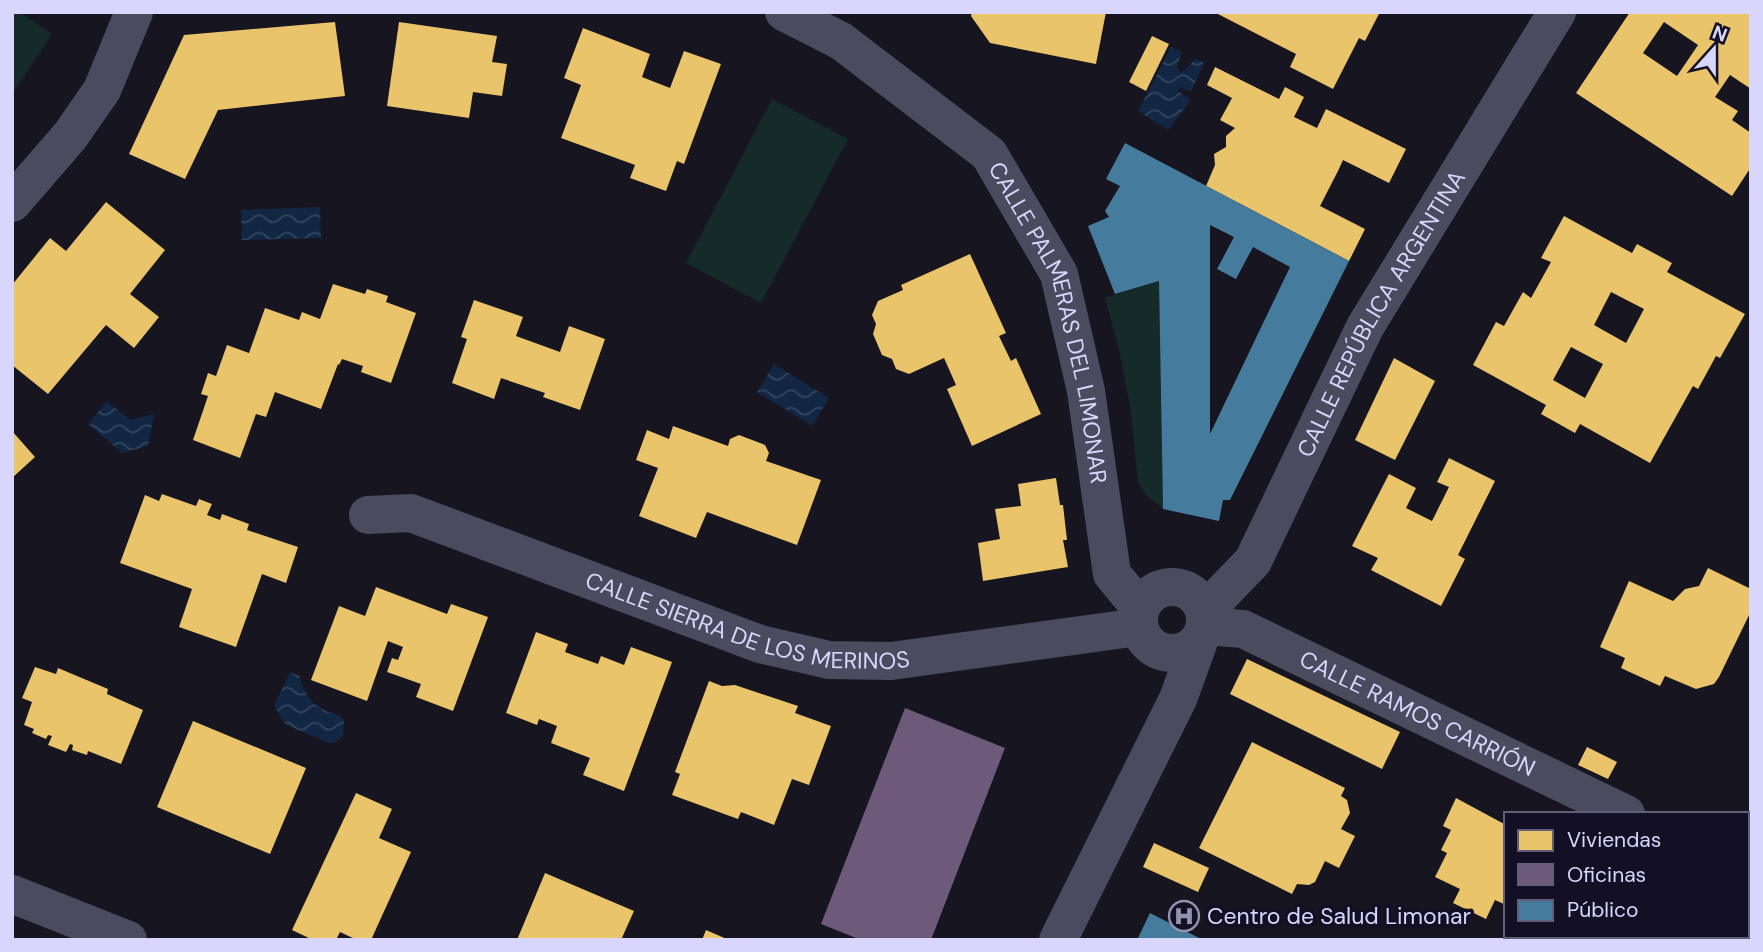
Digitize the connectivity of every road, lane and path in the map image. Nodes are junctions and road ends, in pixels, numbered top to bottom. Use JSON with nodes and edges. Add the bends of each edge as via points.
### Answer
{"nodes":[{"id":1,"x":134,"y":12,"type":"edge"},
{"id":2,"x":784,"y":12,"type":"edge"},
{"id":3,"x":1557,"y":12,"type":"edge"},
{"id":4,"x":841,"y":27,"type":"edge"},
{"id":5,"x":12,"y":203,"type":"edge"},
{"id":6,"x":368,"y":515,"type":"dead end"},
{"id":7,"x":1139,"y":618,"type":"junction"},
{"id":8,"x":1203,"y":626,"type":"junction"},
{"id":9,"x":1622,"y":812,"type":"edge"},
{"id":10,"x":12,"y":894,"type":"edge"},
{"id":11,"x":128,"y":940,"type":"edge"},
{"id":12,"x":1058,"y":940,"type":"edge"}],
"edges":[{"from":1,"to":5,"type":"street","via":[[102,90],[71,136]]},
{"from":2,"to":4,"type":"street","name":"CALLE PALMERAS DEL LIMONAR"},
{"from":3,"to":8,"type":"street","name":"CALLE REPÚBLICA ARGENTINA","via":[[1365,327],[1253,561]]},
{"from":4,"to":7,"type":"street","name":"CALLE PALMERAS DEL LIMONAR","via":[[989,154],[1059,274],[1086,391],[1112,574]]},
{"from":6,"to":7,"type":"street","name":"CALLE SIERRA DE LOS MERINOS","via":[[411,513],[760,644],[830,660],[891,661]]},
{"from":7,"to":8,"type":"street","via":[[1145,640],[1171,654],[1187,651]]},
{"from":7,"to":8,"type":"street","via":[[1147,597],[1174,586],[1199,599]]},
{"from":8,"to":9,"type":"street","name":"CALLE RAMOS CARRIÓN","via":[[1243,629]]},
{"from":8,"to":12,"type":"street","name":"CALLE REPÚBLICA ARGENTINA","via":[[1178,699]]},
{"from":10,"to":11,"type":"street"}]}
